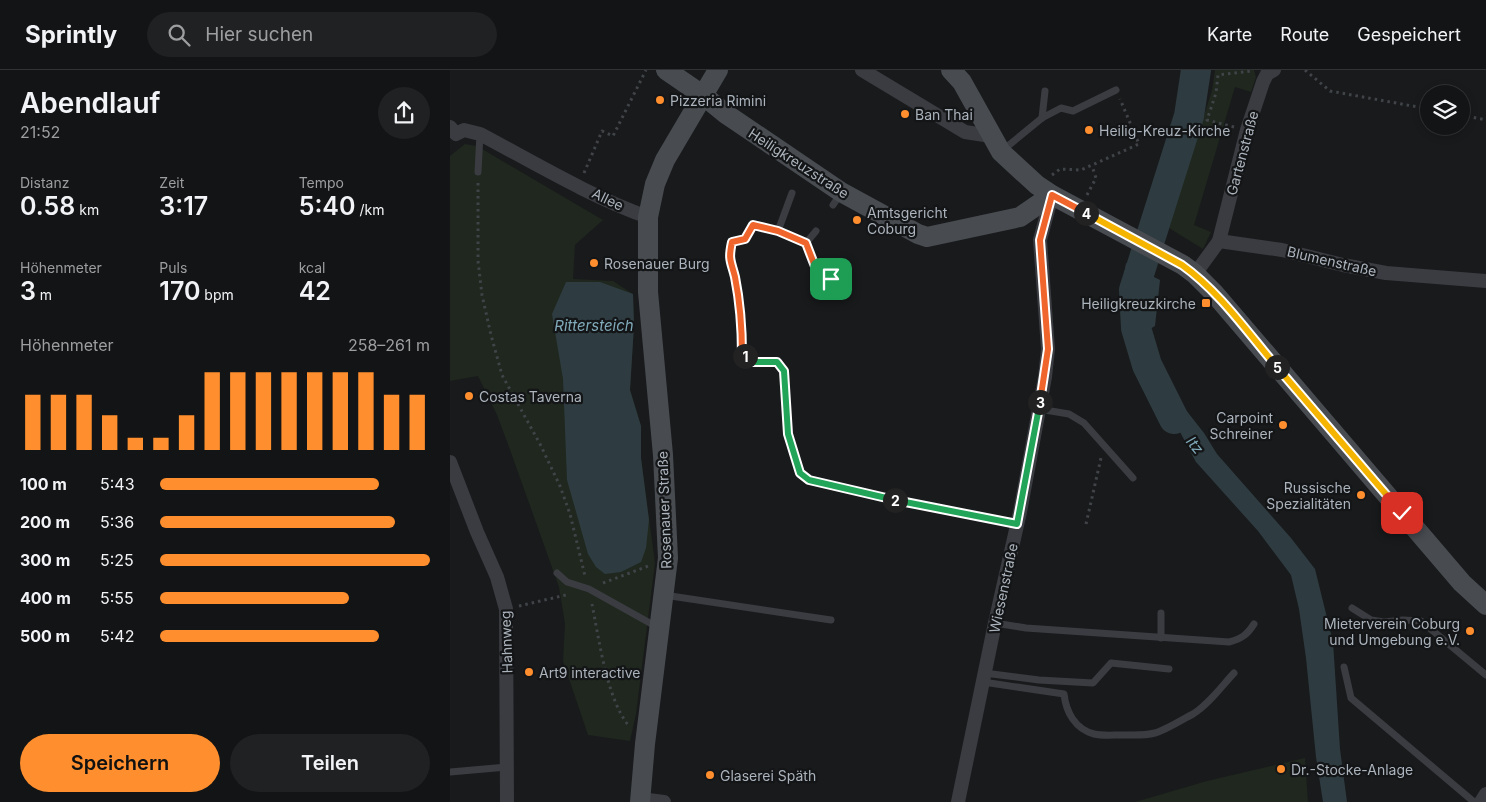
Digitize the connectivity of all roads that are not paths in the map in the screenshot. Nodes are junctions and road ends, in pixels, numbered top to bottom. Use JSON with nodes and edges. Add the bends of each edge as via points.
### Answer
{"nodes":[{"id":1,"x":666,"y":70,"type":"edge"},
{"id":2,"x":718,"y":70,"type":"edge"},
{"id":3,"x":862,"y":70,"type":"edge"},
{"id":4,"x":951,"y":70,"type":"edge"},
{"id":5,"x":1274,"y":70,"type":"edge"},
{"id":6,"x":1045,"y":90,"type":"dead end"},
{"id":7,"x":1116,"y":90,"type":"road end"},
{"id":8,"x":704,"y":96,"type":"junction"},
{"id":9,"x":1042,"y":118,"type":"junction"},
{"id":10,"x":452,"y":133,"type":"edge"},
{"id":11,"x":480,"y":134,"type":"junction"},
{"id":12,"x":996,"y":144,"type":"junction"},
{"id":13,"x":478,"y":172,"type":"road end"},
{"id":14,"x":1044,"y":190,"type":"junction"},
{"id":15,"x":792,"y":193,"type":"dead end"},
{"id":16,"x":648,"y":217,"type":"junction"},
{"id":17,"x":753,"y":225,"type":"road end"},
{"id":18,"x":778,"y":231,"type":"junction"},
{"id":19,"x":816,"y":231,"type":"dead end"},
{"id":20,"x":1219,"y":241,"type":"junction"},
{"id":21,"x":806,"y":243,"type":"junction"},
{"id":22,"x":1189,"y":270,"type":"junction"},
{"id":23,"x":831,"y":279,"type":"dead end"},
{"id":24,"x":1486,"y":281,"type":"edge"},
{"id":25,"x":1039,"y":410,"type":"junction"},
{"id":26,"x":450,"y":462,"type":"edge"},
{"id":27,"x":1133,"y":478,"type":"dead end"},
{"id":28,"x":557,"y":573,"type":"dead end"},
{"id":29,"x":664,"y":595,"type":"junction"},
{"id":30,"x":1486,"y":605,"type":"edge"},
{"id":31,"x":1352,"y":608,"type":"dead end"},
{"id":32,"x":1161,"y":613,"type":"dead end"},
{"id":33,"x":831,"y":620,"type":"dead end"},
{"id":34,"x":995,"y":623,"type":"junction"},
{"id":35,"x":1254,"y":624,"type":"dead end"},
{"id":36,"x":659,"y":628,"type":"junction"},
{"id":37,"x":1161,"y":638,"type":"junction"},
{"id":38,"x":1344,"y":668,"type":"dead end"},
{"id":39,"x":1169,"y":669,"type":"dead end"},
{"id":40,"x":1234,"y":673,"type":"dead end"},
{"id":41,"x":1486,"y":675,"type":"edge"},
{"id":42,"x":984,"y":678,"type":"junction"},
{"id":43,"x":507,"y":767,"type":"junction"},
{"id":44,"x":450,"y":772,"type":"edge"},
{"id":45,"x":1486,"y":794,"type":"edge"},
{"id":46,"x":640,"y":801,"type":"edge"},
{"id":47,"x":508,"y":802,"type":"edge"},
{"id":48,"x":664,"y":802,"type":"edge"},
{"id":49,"x":958,"y":802,"type":"edge"},
{"id":50,"x":1474,"y":802,"type":"edge"},
{"id":51,"x":1481,"y":802,"type":"edge"}],
"edges":[{"from":1,"to":8,"type":"street","name":"Heiligkreuzstraße"},
{"from":2,"to":8,"type":"street"},
{"from":3,"to":12,"type":"street","via":[[965,132]]},
{"from":4,"to":12,"type":"street","via":[[962,82]]},
{"from":5,"to":20,"type":"street","name":"Gartenstraße","via":[[1262,82]]},
{"from":6,"to":9,"type":"lane"},
{"from":7,"to":9,"type":"lane","via":[[1072,111],[1061,108]]},
{"from":8,"to":14,"type":"street","name":"Heiligkreuzstraße","via":[[837,198],[927,237],[1020,217]]},
{"from":8,"to":16,"type":"street","via":[[665,160],[655,184]]},
{"from":9,"to":12,"type":"lane"},
{"from":10,"to":11,"type":"street","name":"Allee","via":[[464,130]]},
{"from":11,"to":13,"type":"lane"},
{"from":11,"to":16,"type":"street","name":"Allee"},
{"from":12,"to":14,"type":"street"},
{"from":14,"to":22,"type":"street"},
{"from":14,"to":25,"type":"street","name":"Wiesenstraße","via":[[1040,240],[1048,349]]},
{"from":15,"to":18,"type":"lane"},
{"from":16,"to":29,"type":"street","name":"Rosenauer Straße","via":[[648,292],[663,455],[668,558]]},
{"from":17,"to":18,"type":"lane"},
{"from":18,"to":21,"type":"lane"},
{"from":19,"to":21,"type":"lane"},
{"from":20,"to":22,"type":"street"},
{"from":20,"to":24,"type":"street","name":"Blumenstraße","via":[[1282,250],[1386,273]]},
{"from":21,"to":23,"type":"lane","via":[[816,269]]},
{"from":22,"to":30,"type":"street","via":[[1221,301],[1462,583]]},
{"from":25,"to":27,"type":"lane","via":[[1069,414],[1084,422]]},
{"from":25,"to":34,"type":"street","name":"Wiesenstraße"},
{"from":26,"to":43,"type":"street","name":"Hahnweg","via":[[497,576],[506,609]]},
{"from":28,"to":36,"type":"lane","via":[[567,582],[589,589]]},
{"from":29,"to":33,"type":"lane"},
{"from":29,"to":36,"type":"street","name":"Rosenauer Straße"},
{"from":31,"to":41,"type":"lane","via":[[1371,620],[1421,621]]},
{"from":32,"to":37,"type":"lane"},
{"from":34,"to":37,"type":"lane"},
{"from":34,"to":42,"type":"street","name":"Wiesenstraße"},
{"from":35,"to":37,"type":"lane","via":[[1241,639],[1229,642]]},
{"from":36,"to":46,"type":"street","name":"Rosenauer Straße"},
{"from":38,"to":50,"type":"lane","via":[[1351,698]]},
{"from":39,"to":42,"type":"lane","via":[[1111,663],[1093,683]]},
{"from":40,"to":42,"type":"lane","via":[[1194,713],[1157,733],[1137,735],[1095,734],[1084,730],[1068,713],[1064,694]]},
{"from":42,"to":49,"type":"street","name":"Wiesenstraße"},
{"from":43,"to":44,"type":"lane"},
{"from":43,"to":47,"type":"street","name":"Hahnweg"},
{"from":45,"to":51,"type":"street"},
{"from":46,"to":48,"type":"street"}]}
